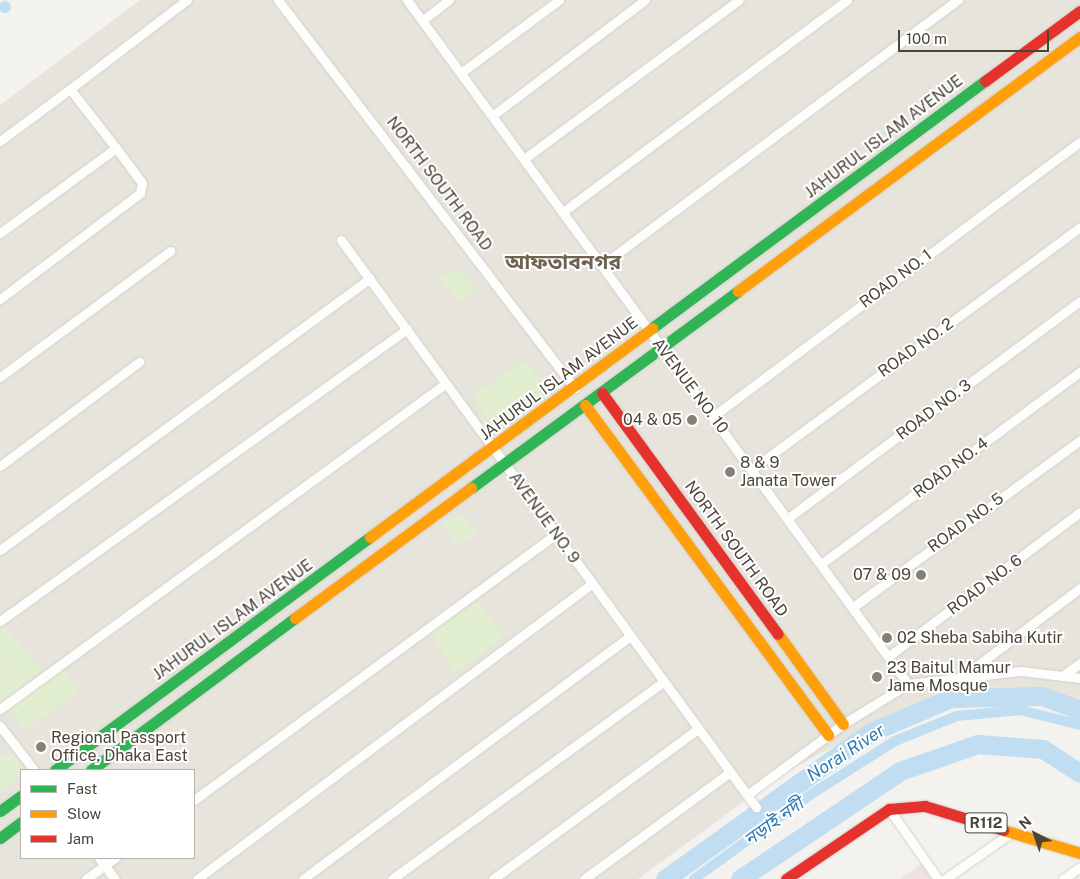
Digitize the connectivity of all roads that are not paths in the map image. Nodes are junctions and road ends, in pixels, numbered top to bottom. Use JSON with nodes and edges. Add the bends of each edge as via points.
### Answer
{"nodes":[{"id":1,"x":187,"y":0,"type":"edge"},
{"id":2,"x":278,"y":0,"type":"edge"},
{"id":3,"x":408,"y":0,"type":"edge"},
{"id":4,"x":449,"y":0,"type":"edge"},
{"id":5,"x":559,"y":0,"type":"edge"},
{"id":6,"x":645,"y":0,"type":"edge"},
{"id":7,"x":739,"y":0,"type":"edge"},
{"id":8,"x":847,"y":0,"type":"edge"},
{"id":9,"x":958,"y":0,"type":"edge"},
{"id":10,"x":1080,"y":11,"type":"edge"},
{"id":11,"x":423,"y":20,"type":"junction"},
{"id":12,"x":1080,"y":37,"type":"edge"},
{"id":13,"x":462,"y":72,"type":"junction"},
{"id":14,"x":70,"y":89,"type":"junction"},
{"id":15,"x":492,"y":116,"type":"junction"},
{"id":16,"x":0,"y":141,"type":"edge"},
{"id":17,"x":1080,"y":142,"type":"edge"},
{"id":18,"x":116,"y":148,"type":"junction"},
{"id":19,"x":524,"y":159,"type":"junction"},
{"id":20,"x":564,"y":211,"type":"junction"},
{"id":21,"x":1080,"y":227,"type":"edge"},
{"id":22,"x":0,"y":232,"type":"edge"},
{"id":23,"x":341,"y":240,"type":"dead end"},
{"id":24,"x":170,"y":251,"type":"dead end"},
{"id":25,"x":602,"y":265,"type":"junction"},
{"id":26,"x":370,"y":278,"type":"junction"},
{"id":27,"x":0,"y":299,"type":"edge"},
{"id":28,"x":1080,"y":302,"type":"edge"},
{"id":29,"x":406,"y":329,"type":"junction"},
{"id":30,"x":650,"y":332,"type":"junction"},
{"id":31,"x":663,"y":349,"type":"junction"},
{"id":32,"x":139,"y":362,"type":"dead end"},
{"id":33,"x":1080,"y":372,"type":"edge"},
{"id":34,"x":0,"y":377,"type":"edge"},
{"id":35,"x":446,"y":384,"type":"junction"},
{"id":36,"x":575,"y":389,"type":"junction"},
{"id":37,"x":602,"y":393,"type":"junction"},
{"id":38,"x":585,"y":405,"type":"junction"},
{"id":39,"x":712,"y":417,"type":"junction"},
{"id":40,"x":1080,"y":440,"type":"edge"},
{"id":41,"x":494,"y":448,"type":"junction"},
{"id":42,"x":506,"y":465,"type":"junction"},
{"id":43,"x":0,"y":466,"type":"edge"},
{"id":44,"x":752,"y":469,"type":"junction"},
{"id":45,"x":1080,"y":512,"type":"edge"},
{"id":46,"x":788,"y":518,"type":"junction"},
{"id":47,"x":556,"y":534,"type":"junction"},
{"id":48,"x":0,"y":550,"type":"edge"},
{"id":49,"x":821,"y":564,"type":"junction"},
{"id":50,"x":592,"y":584,"type":"junction"},
{"id":51,"x":1080,"y":588,"type":"edge"},
{"id":52,"x":853,"y":607,"type":"junction"},
{"id":53,"x":0,"y":621,"type":"edge"},
{"id":54,"x":630,"y":636,"type":"junction"},
{"id":55,"x":886,"y":654,"type":"junction"},
{"id":56,"x":1080,"y":663,"type":"edge"},
{"id":57,"x":966,"y":674,"type":"junction"},
{"id":58,"x":1065,"y":674,"type":"junction"},
{"id":59,"x":1080,"y":678,"type":"edge"},
{"id":60,"x":663,"y":682,"type":"junction"},
{"id":61,"x":908,"y":684,"type":"junction"},
{"id":62,"x":0,"y":709,"type":"edge"},
{"id":63,"x":843,"y":724,"type":"junction"},
{"id":64,"x":0,"y":726,"type":"edge"},
{"id":65,"x":698,"y":729,"type":"junction"},
{"id":66,"x":828,"y":735,"type":"junction"},
{"id":67,"x":33,"y":769,"type":"edge"},
{"id":68,"x":56,"y":769,"type":"edge"},
{"id":69,"x":92,"y":769,"type":"edge"},
{"id":70,"x":729,"y":772,"type":"junction"},
{"id":71,"x":747,"y":795,"type":"junction"},
{"id":72,"x":20,"y":797,"type":"edge"},
{"id":73,"x":195,"y":799,"type":"edge"},
{"id":74,"x":756,"y":807,"type":"dead end"},
{"id":75,"x":889,"y":809,"type":"junction"},
{"id":76,"x":0,"y":811,"type":"edge"},
{"id":77,"x":20,"y":823,"type":"edge"},
{"id":78,"x":1012,"y":832,"type":"junction"},
{"id":79,"x":0,"y":838,"type":"edge"},
{"id":80,"x":1080,"y":853,"type":"edge"},
{"id":81,"x":102,"y":862,"type":"edge"},
{"id":82,"x":1080,"y":867,"type":"edge"},
{"id":83,"x":86,"y":879,"type":"edge"},
{"id":84,"x":115,"y":879,"type":"edge"},
{"id":85,"x":197,"y":879,"type":"edge"},
{"id":86,"x":303,"y":879,"type":"edge"},
{"id":87,"x":392,"y":879,"type":"edge"},
{"id":88,"x":493,"y":879,"type":"edge"},
{"id":89,"x":584,"y":879,"type":"edge"},
{"id":90,"x":786,"y":879,"type":"edge"},
{"id":91,"x":938,"y":879,"type":"edge"},
{"id":92,"x":945,"y":879,"type":"edge"},
{"id":93,"x":1063,"y":879,"type":"edge"}],
"edges":[{"from":1,"to":14,"type":"street"},
{"from":2,"to":36,"type":"street","name":"NORTH SOUTH ROAD"},
{"from":3,"to":11,"type":"street","name":"AVENUE NO. 10"},
{"from":4,"to":11,"type":"street"},
{"from":5,"to":13,"type":"street"},
{"from":6,"to":15,"type":"street"},
{"from":7,"to":19,"type":"street"},
{"from":8,"to":20,"type":"street"},
{"from":9,"to":25,"type":"street"},
{"from":10,"to":30,"type":"street","name":"JAHURUL ISLAM AVENUE"},
{"from":11,"to":13,"type":"street","name":"AVENUE NO. 10"},
{"from":12,"to":31,"type":"street"},
{"from":13,"to":15,"type":"street","name":"AVENUE NO. 10"},
{"from":14,"to":16,"type":"street"},
{"from":14,"to":18,"type":"street"},
{"from":15,"to":19,"type":"street","name":"AVENUE NO. 10"},
{"from":17,"to":39,"type":"street","name":"ROAD NO. 1"},
{"from":18,"to":22,"type":"street"},
{"from":18,"to":27,"type":"street","via":[[142,183],[140,193]]},
{"from":19,"to":20,"type":"street","name":"AVENUE NO. 10"},
{"from":20,"to":25,"type":"street","name":"AVENUE NO. 10"},
{"from":21,"to":44,"type":"street","name":"ROAD NO. 2"},
{"from":23,"to":26,"type":"street","name":"AVENUE NO. 9"},
{"from":24,"to":34,"type":"street"},
{"from":25,"to":30,"type":"street","name":"AVENUE NO. 10"},
{"from":26,"to":29,"type":"street","name":"AVENUE NO. 9"},
{"from":26,"to":48,"type":"street"},
{"from":28,"to":46,"type":"street","name":"ROAD NO. 3"},
{"from":29,"to":35,"type":"street","name":"AVENUE NO. 9"},
{"from":29,"to":53,"type":"street"},
{"from":30,"to":31,"type":"street","name":"AVENUE NO. 10"},
{"from":30,"to":36,"type":"street","name":"JAHURUL ISLAM AVENUE"},
{"from":31,"to":37,"type":"street"},
{"from":31,"to":39,"type":"street","name":"AVENUE NO. 10"},
{"from":32,"to":43,"type":"street"},
{"from":33,"to":49,"type":"street","name":"ROAD NO. 4"},
{"from":35,"to":41,"type":"street","name":"AVENUE NO. 9"},
{"from":35,"to":62,"type":"street"},
{"from":36,"to":41,"type":"street","name":"JAHURUL ISLAM AVENUE"},
{"from":37,"to":38,"type":"street"},
{"from":37,"to":63,"type":"street","name":"NORTH SOUTH ROAD"},
{"from":38,"to":42,"type":"street"},
{"from":38,"to":66,"type":"street"},
{"from":39,"to":44,"type":"street","name":"AVENUE NO. 10"},
{"from":40,"to":52,"type":"street","name":"ROAD NO. 5"},
{"from":41,"to":42,"type":"street","name":"AVENUE NO. 9"},
{"from":41,"to":68,"type":"street","name":"JAHURUL ISLAM AVENUE"},
{"from":42,"to":47,"type":"street","name":"AVENUE NO. 9"},
{"from":42,"to":69,"type":"street"},
{"from":44,"to":46,"type":"street","name":"AVENUE NO. 10"},
{"from":45,"to":55,"type":"street","name":"ROAD NO. 6"},
{"from":46,"to":49,"type":"street","name":"AVENUE NO. 10"},
{"from":47,"to":50,"type":"street","name":"AVENUE NO. 9"},
{"from":47,"to":73,"type":"street"},
{"from":49,"to":52,"type":"street","name":"AVENUE NO. 10"},
{"from":50,"to":54,"type":"street","name":"AVENUE NO. 9"},
{"from":50,"to":85,"type":"street"},
{"from":51,"to":57,"type":"street"},
{"from":52,"to":55,"type":"street","name":"AVENUE NO. 10"},
{"from":54,"to":60,"type":"street","name":"AVENUE NO. 9"},
{"from":54,"to":86,"type":"street"},
{"from":55,"to":61,"type":"street","name":"AVENUE NO. 10"},
{"from":56,"to":58,"type":"street"},
{"from":57,"to":58,"type":"street"},
{"from":57,"to":61,"type":"street"},
{"from":58,"to":59,"type":"street"},
{"from":60,"to":65,"type":"street","name":"AVENUE NO. 9"},
{"from":60,"to":87,"type":"street"},
{"from":61,"to":63,"type":"street"},
{"from":63,"to":66,"type":"street"},
{"from":64,"to":67,"type":"street"},
{"from":65,"to":70,"type":"street","name":"AVENUE NO. 9"},
{"from":65,"to":88,"type":"street"},
{"from":66,"to":71,"type":"street"},
{"from":70,"to":71,"type":"street","name":"AVENUE NO. 9"},
{"from":70,"to":89,"type":"street"},
{"from":71,"to":74,"type":"street","name":"AVENUE NO. 9"},
{"from":72,"to":76,"type":"street"},
{"from":75,"to":78,"type":"street","number":"R112","via":[[925,806]]},
{"from":75,"to":90,"type":"street","number":"R112"},
{"from":75,"to":91,"type":"street"},
{"from":77,"to":79,"type":"street"},
{"from":78,"to":80,"type":"street","number":"R112"},
{"from":78,"to":92,"type":"street"},
{"from":81,"to":83,"type":"street"},
{"from":81,"to":84,"type":"street"},
{"from":82,"to":93,"type":"street"}]}
